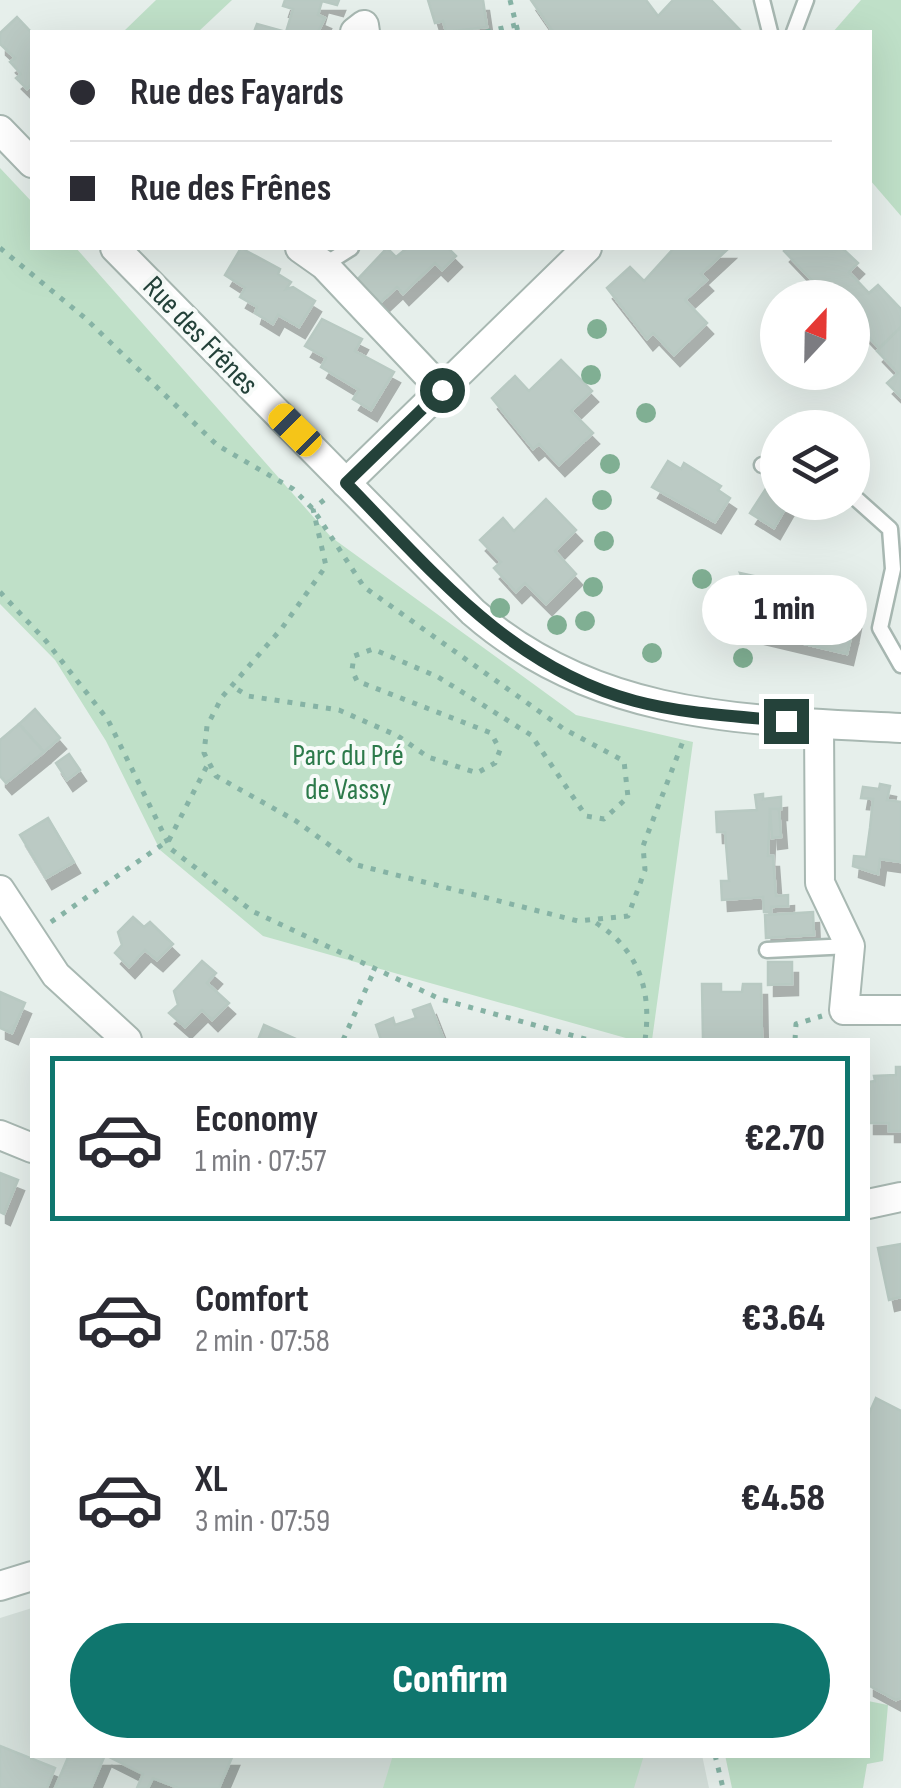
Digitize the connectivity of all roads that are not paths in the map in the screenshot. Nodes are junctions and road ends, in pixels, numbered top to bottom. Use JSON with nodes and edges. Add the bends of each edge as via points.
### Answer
{"nodes":[{"id":1,"x":762,"y":0,"type":"edge"},
{"id":2,"x":806,"y":0,"type":"edge"},
{"id":3,"x":770,"y":30,"type":"edge"},
{"id":4,"x":795,"y":30,"type":"edge"},
{"id":5,"x":0,"y":130,"type":"edge"},
{"id":6,"x":30,"y":161,"type":"edge"},
{"id":7,"x":117,"y":250,"type":"edge"},
{"id":8,"x":303,"y":250,"type":"edge"},
{"id":9,"x":349,"y":250,"type":"edge"},
{"id":10,"x":585,"y":250,"type":"edge"},
{"id":11,"x":324,"y":265,"type":"junction"},
{"id":12,"x":442,"y":390,"type":"junction"},
{"id":13,"x":346,"y":483,"type":"junction"},
{"id":14,"x":870,"y":511,"type":"edge"},
{"id":15,"x":901,"y":665,"type":"edge"},
{"id":16,"x":819,"y":724,"type":"junction"},
{"id":17,"x":901,"y":728,"type":"edge"},
{"id":18,"x":0,"y":890,"type":"edge"},
{"id":19,"x":850,"y":946,"type":"junction"},
{"id":20,"x":767,"y":950,"type":"dead end"},
{"id":21,"x":901,"y":1010,"type":"edge"},
{"id":22,"x":125,"y":1038,"type":"edge"},
{"id":23,"x":0,"y":1135,"type":"edge"},
{"id":24,"x":30,"y":1147,"type":"edge"},
{"id":25,"x":901,"y":1197,"type":"edge"},
{"id":26,"x":870,"y":1204,"type":"edge"},
{"id":27,"x":30,"y":1577,"type":"edge"},
{"id":28,"x":0,"y":1586,"type":"edge"}],
"edges":[{"from":1,"to":3,"type":"lane"},
{"from":2,"to":4,"type":"lane"},
{"from":5,"to":6,"type":"street"},
{"from":7,"to":13,"type":"street","name":"Rue des Frênes"},
{"from":8,"to":11,"type":"street"},
{"from":9,"to":11,"type":"lane"},
{"from":10,"to":12,"type":"street"},
{"from":11,"to":12,"type":"street"},
{"from":12,"to":13,"type":"street"},
{"from":13,"to":16,"type":"street","name":"Rue des Frênes","via":[[472,612],[521,650],[606,692],[689,712]]},
{"from":14,"to":15,"type":"lane","via":[[890,529],[892,569],[880,628]]},
{"from":16,"to":17,"type":"street","name":"Rue des Frênes"},
{"from":16,"to":19,"type":"street","via":[[820,883]]},
{"from":18,"to":22,"type":"street","via":[[56,974]]},
{"from":19,"to":20,"type":"lane"},
{"from":19,"to":21,"type":"street","via":[[844,1010]]},
{"from":23,"to":24,"type":"street"},
{"from":25,"to":26,"type":"street"},
{"from":27,"to":28,"type":"street"}]}
